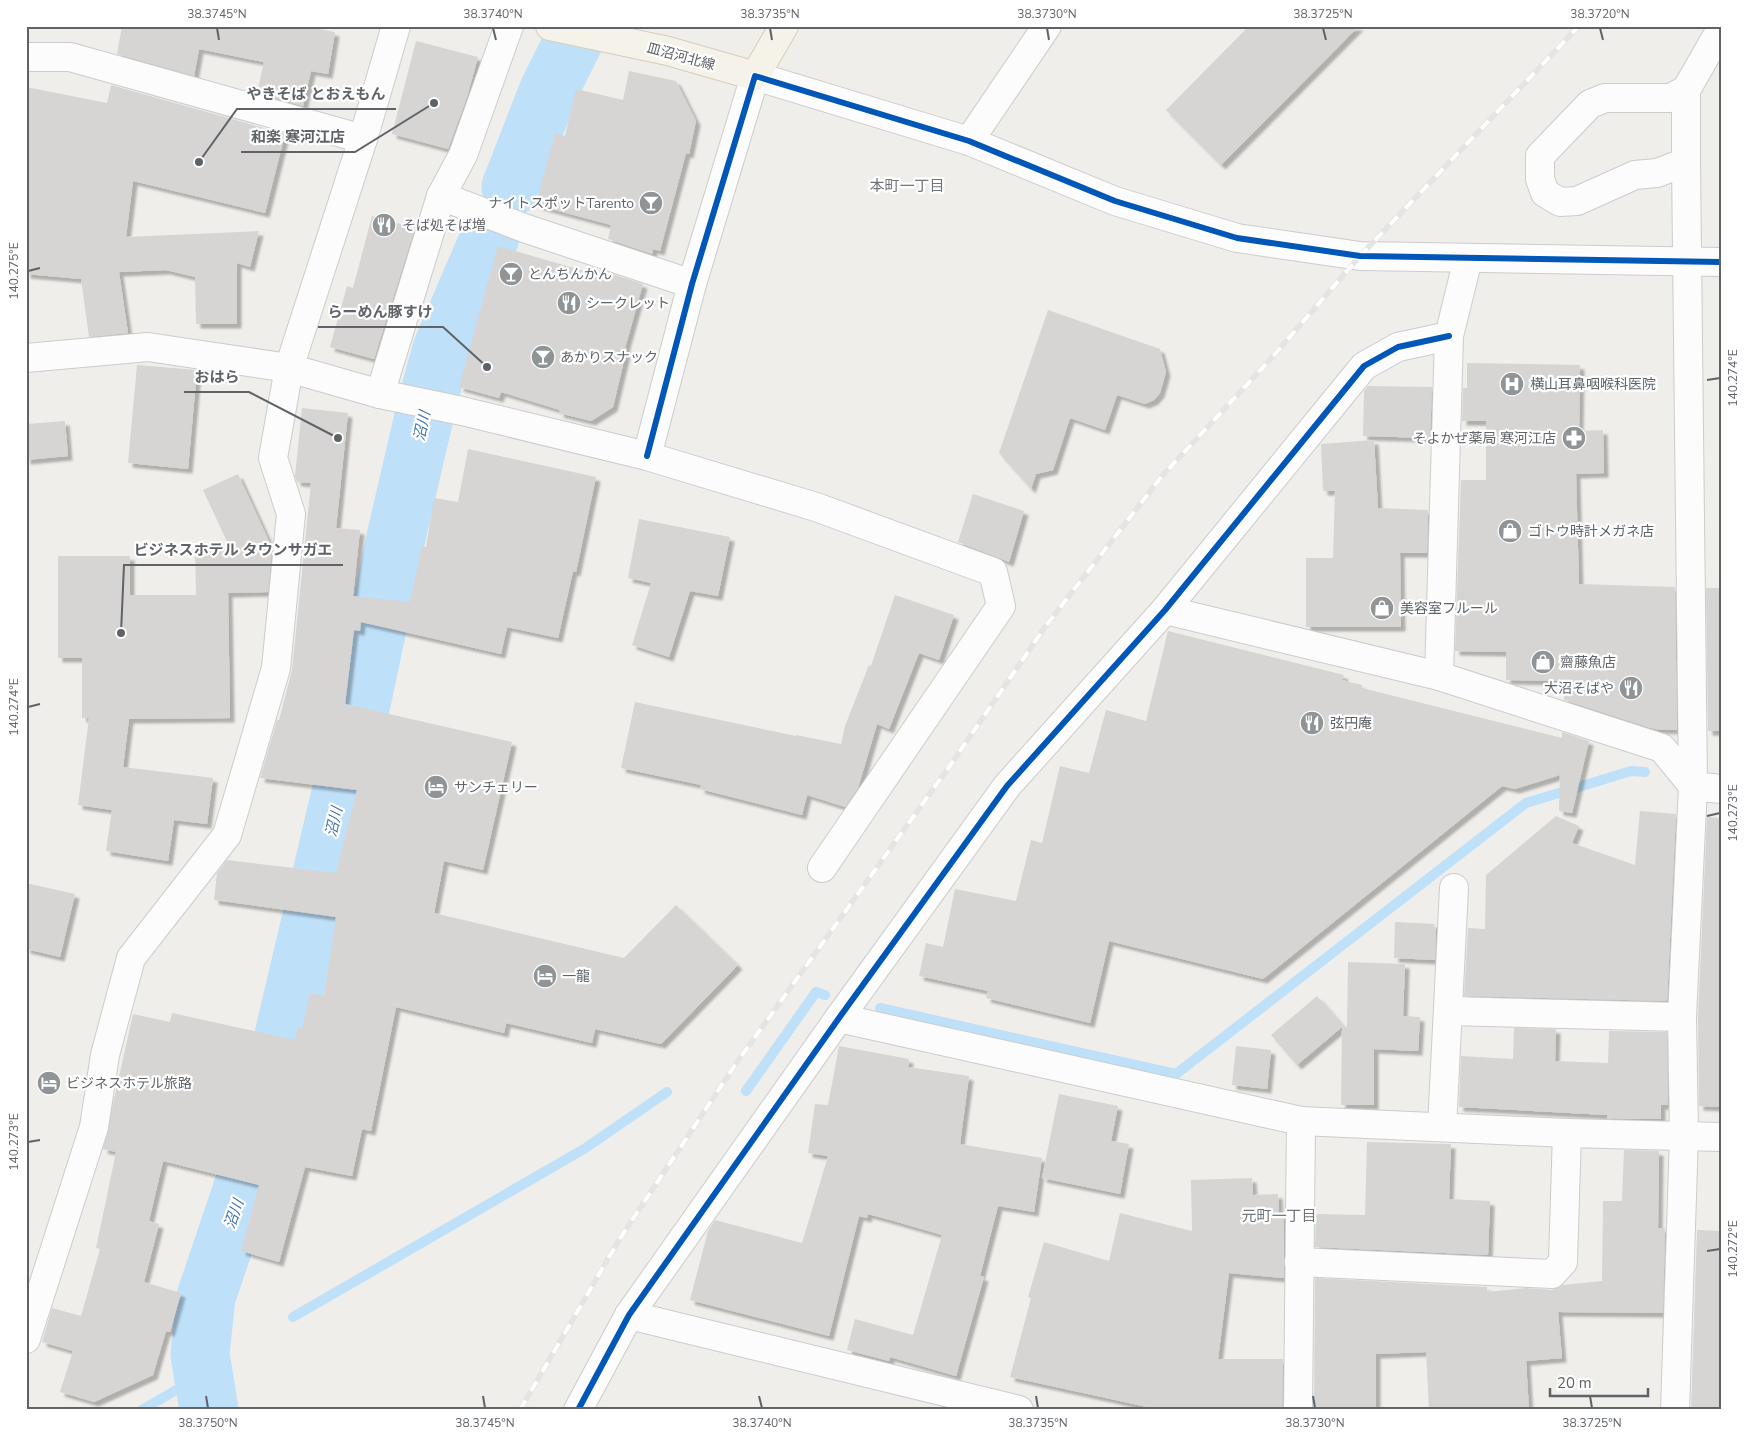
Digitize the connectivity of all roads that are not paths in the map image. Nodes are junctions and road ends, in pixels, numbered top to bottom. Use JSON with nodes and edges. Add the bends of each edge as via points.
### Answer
{"nodes":[{"id":1,"x":396,"y":26,"type":"edge"},
{"id":2,"x":509,"y":26,"type":"edge"},
{"id":3,"x":784,"y":26,"type":"edge"},
{"id":4,"x":1047,"y":26,"type":"edge"},
{"id":5,"x":553,"y":27,"type":"edge"},
{"id":6,"x":1721,"y":29,"type":"edge"},
{"id":7,"x":26,"y":57,"type":"edge"},
{"id":8,"x":755,"y":76,"type":"junction"},
{"id":9,"x":1686,"y":90,"type":"junction"},
{"id":10,"x":363,"y":139,"type":"junction"},
{"id":11,"x":969,"y":142,"type":"junction"},
{"id":12,"x":1686,"y":162,"type":"junction"},
{"id":13,"x":441,"y":196,"type":"junction"},
{"id":14,"x":1468,"y":259,"type":"junction"},
{"id":15,"x":1686,"y":262,"type":"junction"},
{"id":16,"x":1721,"y":262,"type":"edge"},
{"id":17,"x":692,"y":284,"type":"junction"},
{"id":18,"x":1449,"y":336,"type":"junction"},
{"id":19,"x":26,"y":358,"type":"edge"},
{"id":20,"x":290,"y":368,"type":"junction"},
{"id":21,"x":393,"y":397,"type":"junction"},
{"id":22,"x":647,"y":456,"type":"junction"},
{"id":23,"x":1165,"y":610,"type":"junction"},
{"id":24,"x":1440,"y":676,"type":"junction"},
{"id":25,"x":1693,"y":786,"type":"junction"},
{"id":26,"x":1721,"y":790,"type":"edge"},
{"id":27,"x":822,"y":868,"type":"dead end"},
{"id":28,"x":1454,"y":888,"type":"dead end"},
{"id":29,"x":1448,"y":1011,"type":"junction"},
{"id":30,"x":1682,"y":1017,"type":"junction"},
{"id":31,"x":839,"y":1018,"type":"junction"},
{"id":32,"x":1301,"y":1121,"type":"junction"},
{"id":33,"x":1442,"y":1127,"type":"junction"},
{"id":34,"x":1567,"y":1133,"type":"junction"},
{"id":35,"x":1684,"y":1135,"type":"junction"},
{"id":36,"x":1721,"y":1137,"type":"edge"},
{"id":37,"x":1299,"y":1262,"type":"junction"},
{"id":38,"x":629,"y":1315,"type":"junction"},
{"id":39,"x":26,"y":1339,"type":"edge"},
{"id":40,"x":578,"y":1410,"type":"edge"},
{"id":41,"x":1019,"y":1410,"type":"edge"},
{"id":42,"x":1298,"y":1410,"type":"edge"},
{"id":43,"x":1675,"y":1410,"type":"edge"}],
"edges":[{"from":1,"to":10,"type":"street"},
{"from":2,"to":13,"type":"street","via":[[463,155]]},
{"from":3,"to":8,"type":"main road"},
{"from":4,"to":11,"type":"street"},
{"from":5,"to":8,"type":"main road","name":"皿沼河北線","via":[[668,51]]},
{"from":6,"to":9,"type":"street"},
{"from":7,"to":10,"type":"street","via":[[70,57]]},
{"from":8,"to":11,"type":"street"},
{"from":8,"to":17,"type":"street"},
{"from":9,"to":12,"type":"street"},
{"from":9,"to":12,"type":"street","via":[[1670,98],[1605,98],[1590,104],[1540,156],[1540,180],[1545,193],[1560,202],[1577,201],[1635,175],[1657,173]]},
{"from":10,"to":20,"type":"street"},
{"from":11,"to":14,"type":"street","via":[[1115,201],[1237,238],[1360,256]]},
{"from":12,"to":15,"type":"street"},
{"from":13,"to":17,"type":"street","via":[[524,228]]},
{"from":13,"to":21,"type":"street"},
{"from":14,"to":15,"type":"street"},
{"from":14,"to":18,"type":"street"},
{"from":15,"to":16,"type":"street"},
{"from":15,"to":25,"type":"street"},
{"from":17,"to":22,"type":"street"},
{"from":18,"to":23,"type":"street","via":[[1398,347],[1364,366]]},
{"from":18,"to":24,"type":"street"},
{"from":19,"to":20,"type":"street","via":[[148,347]]},
{"from":20,"to":21,"type":"street"},
{"from":20,"to":39,"type":"street","via":[[273,458],[291,514],[276,668],[228,835],[131,958],[105,1055],[94,1127]]},
{"from":21,"to":22,"type":"street"},
{"from":22,"to":27,"type":"street","via":[[816,508],[993,572],[1001,606]]},
{"from":23,"to":24,"type":"street"},
{"from":23,"to":31,"type":"street","via":[[1007,786]]},
{"from":24,"to":25,"type":"street","via":[[1662,748]]},
{"from":25,"to":26,"type":"street"},
{"from":25,"to":30,"type":"street"},
{"from":28,"to":29,"type":"street"},
{"from":29,"to":30,"type":"street"},
{"from":29,"to":33,"type":"street"},
{"from":30,"to":35,"type":"street"},
{"from":31,"to":32,"type":"street"},
{"from":31,"to":38,"type":"street"},
{"from":32,"to":33,"type":"street"},
{"from":32,"to":37,"type":"street"},
{"from":33,"to":34,"type":"street"},
{"from":34,"to":35,"type":"street"},
{"from":34,"to":37,"type":"street","via":[[1563,1262],[1552,1274]]},
{"from":35,"to":36,"type":"street"},
{"from":35,"to":43,"type":"street"},
{"from":37,"to":42,"type":"street"},
{"from":38,"to":40,"type":"street"},
{"from":38,"to":41,"type":"street"}]}
